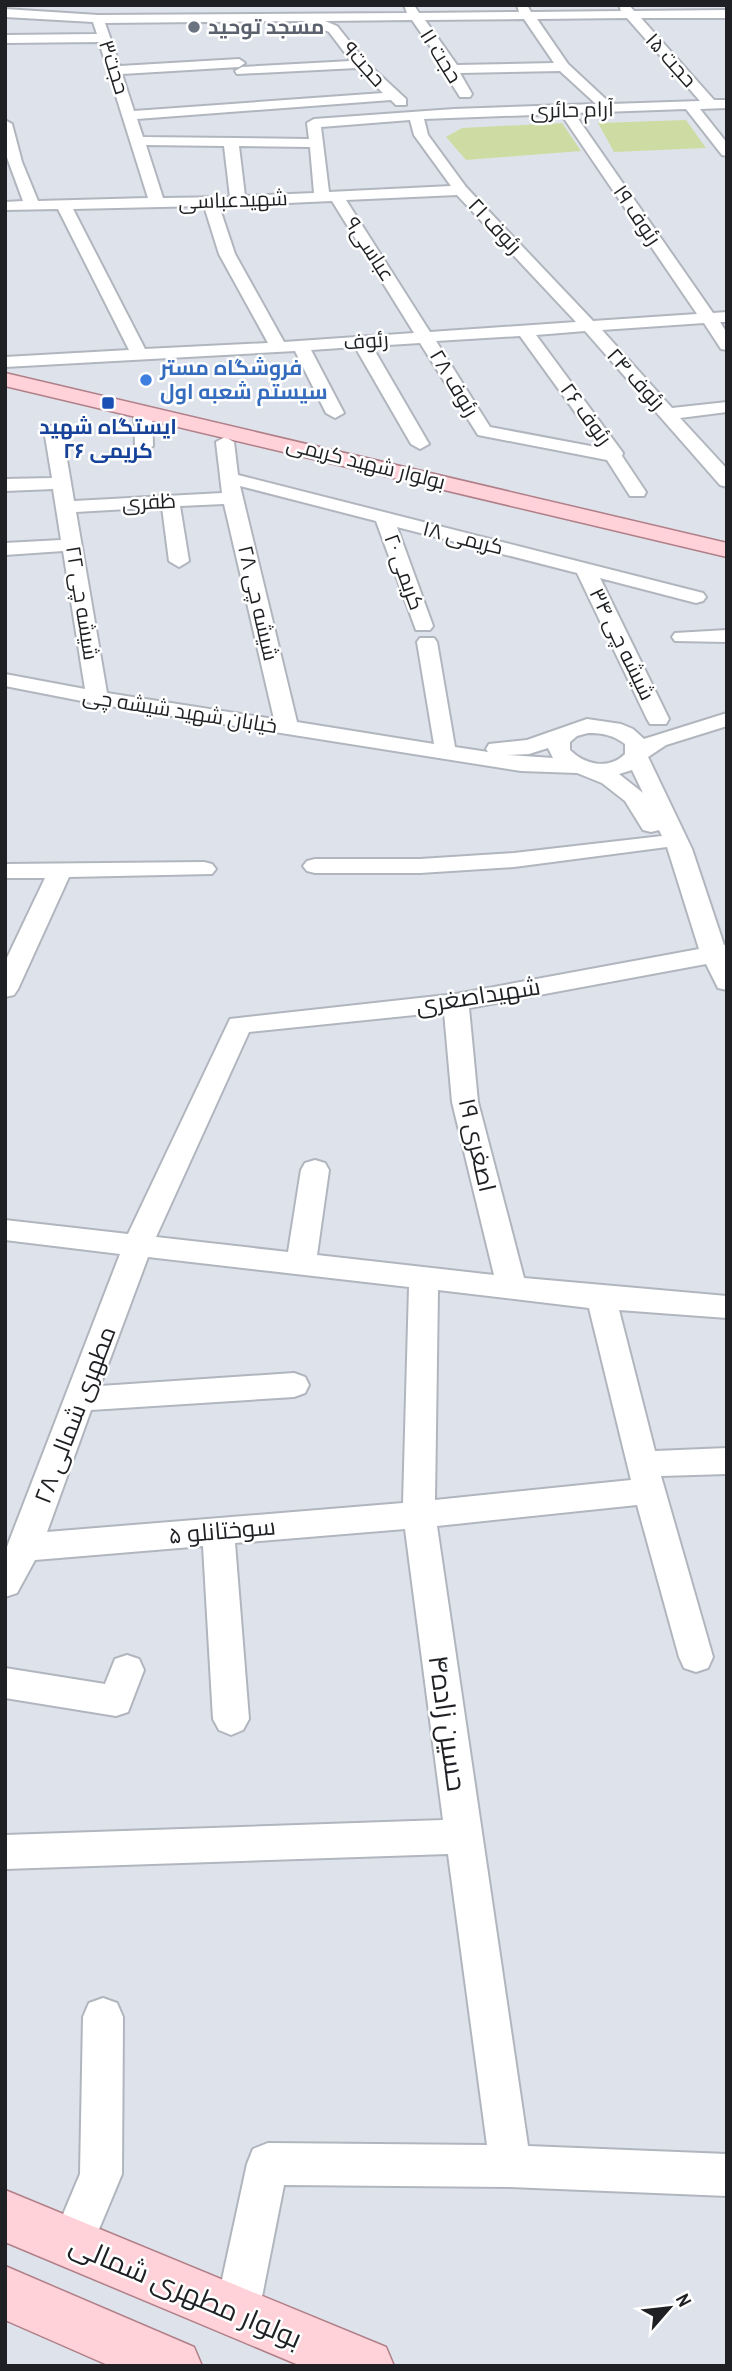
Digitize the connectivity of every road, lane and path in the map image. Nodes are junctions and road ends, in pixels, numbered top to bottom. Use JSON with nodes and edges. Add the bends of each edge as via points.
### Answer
{"nodes":[{"id":1,"x":300,"y":5,"type":"edge"},
{"id":2,"x":408,"y":5,"type":"edge"},
{"id":3,"x":493,"y":5,"type":"edge"},
{"id":4,"x":520,"y":5,"type":"edge"},
{"id":5,"x":458,"y":6,"type":"edge"},
{"id":6,"x":56,"y":11,"type":"edge"},
{"id":7,"x":626,"y":11,"type":"edge"},
{"id":8,"x":121,"y":12,"type":"edge"},
{"id":9,"x":150,"y":12,"type":"edge"},
{"id":10,"x":195,"y":12,"type":"edge"},
{"id":11,"x":5,"y":13,"type":"edge"},
{"id":12,"x":724,"y":13,"type":"edge"},
{"id":13,"x":308,"y":18,"type":"junction"},
{"id":14,"x":417,"y":18,"type":"junction"},
{"id":15,"x":531,"y":18,"type":"junction"},
{"id":16,"x":98,"y":19,"type":"junction"},
{"id":17,"x":104,"y":38,"type":"junction"},
{"id":18,"x":5,"y":39,"type":"edge"},
{"id":19,"x":360,"y":64,"type":"junction"},
{"id":20,"x":563,"y":67,"type":"junction"},
{"id":21,"x":453,"y":69,"type":"junction"},
{"id":22,"x":115,"y":70,"type":"junction"},
{"id":23,"x":245,"y":78,"type":"junction"},
{"id":24,"x":465,"y":94,"type":"dead end"},
{"id":25,"x":393,"y":96,"type":"junction"},
{"id":26,"x":710,"y":104,"type":"junction"},
{"id":27,"x":727,"y":104,"type":"edge"},
{"id":28,"x":690,"y":106,"type":"junction"},
{"id":29,"x":608,"y":109,"type":"junction"},
{"id":30,"x":565,"y":110,"type":"junction"},
{"id":31,"x":130,"y":116,"type":"junction"},
{"id":32,"x":416,"y":116,"type":"junction"},
{"id":33,"x":5,"y":124,"type":"edge"},
{"id":34,"x":137,"y":141,"type":"junction"},
{"id":35,"x":231,"y":142,"type":"junction"},
{"id":36,"x":316,"y":143,"type":"junction"},
{"id":37,"x":727,"y":152,"type":"edge"},
{"id":38,"x":10,"y":162,"type":"edge"},
{"id":39,"x":461,"y":190,"type":"junction"},
{"id":40,"x":329,"y":196,"type":"junction"},
{"id":41,"x":238,"y":201,"type":"junction"},
{"id":42,"x":210,"y":202,"type":"junction"},
{"id":43,"x":157,"y":203,"type":"junction"},
{"id":44,"x":32,"y":205,"type":"junction"},
{"id":45,"x":63,"y":205,"type":"junction"},
{"id":46,"x":5,"y":206,"type":"edge"},
{"id":47,"x":727,"y":317,"type":"edge"},
{"id":48,"x":709,"y":319,"type":"junction"},
{"id":49,"x":589,"y":326,"type":"junction"},
{"id":50,"x":525,"y":331,"type":"junction"},
{"id":51,"x":427,"y":337,"type":"junction"},
{"id":52,"x":361,"y":342,"type":"junction"},
{"id":53,"x":727,"y":345,"type":"edge"},
{"id":54,"x":301,"y":346,"type":"junction"},
{"id":55,"x":279,"y":347,"type":"junction"},
{"id":56,"x":139,"y":353,"type":"junction"},
{"id":57,"x":5,"y":363,"type":"edge"},
{"id":58,"x":5,"y":379,"type":"edge"},
{"id":59,"x":727,"y":407,"type":"edge"},
{"id":60,"x":143,"y":411,"type":"junction"},
{"id":61,"x":335,"y":413,"type":"dead end"},
{"id":62,"x":667,"y":414,"type":"junction"},
{"id":63,"x":481,"y":428,"type":"joint"},
{"id":64,"x":53,"y":430,"type":"dead end"},
{"id":65,"x":225,"y":442,"type":"dead end"},
{"id":66,"x":420,"y":444,"type":"dead end"},
{"id":67,"x":144,"y":446,"type":"dead end"},
{"id":68,"x":727,"y":454,"type":"edge"},
{"id":69,"x":704,"y":455,"type":"junction"},
{"id":70,"x":613,"y":456,"type":"junction"},
{"id":71,"x":727,"y":481,"type":"edge"},
{"id":72,"x":62,"y":483,"type":"junction"},
{"id":73,"x":5,"y":485,"type":"edge"},
{"id":74,"x":231,"y":488,"type":"junction"},
{"id":75,"x":636,"y":492,"type":"dead end"},
{"id":76,"x":170,"y":501,"type":"junction"},
{"id":77,"x":66,"y":507,"type":"junction"},
{"id":78,"x":384,"y":518,"type":"junction"},
{"id":79,"x":727,"y":533,"type":"edge"},
{"id":80,"x":72,"y":545,"type":"junction"},
{"id":81,"x":5,"y":549,"type":"edge"},
{"id":82,"x":727,"y":550,"type":"edge"},
{"id":83,"x":179,"y":561,"type":"dead end"},
{"id":84,"x":585,"y":569,"type":"junction"},
{"id":85,"x":696,"y":597,"type":"dead end"},
{"id":86,"x":727,"y":636,"type":"edge"},
{"id":87,"x":682,"y":637,"type":"dead end"},
{"id":88,"x":5,"y":680,"type":"edge"},
{"id":89,"x":97,"y":698,"type":"junction"},
{"id":90,"x":727,"y":718,"type":"edge"},
{"id":91,"x":658,"y":719,"type":"junction"},
{"id":92,"x":597,"y":726,"type":"junction"},
{"id":93,"x":287,"y":727,"type":"junction"},
{"id":94,"x":563,"y":736,"type":"junction"},
{"id":95,"x":355,"y":737,"type":"junction"},
{"id":96,"x":445,"y":745,"type":"junction"},
{"id":97,"x":636,"y":755,"type":"junction"},
{"id":98,"x":583,"y":768,"type":"junction"},
{"id":99,"x":659,"y":842,"type":"junction"},
{"id":100,"x":315,"y":866,"type":"dead end"},
{"id":101,"x":204,"y":869,"type":"dead end"},
{"id":102,"x":61,"y":870,"type":"junction"},
{"id":103,"x":5,"y":871,"type":"edge"},
{"id":104,"x":721,"y":953,"type":"edge"},
{"id":105,"x":727,"y":982,"type":"edge"},
{"id":106,"x":5,"y":989,"type":"edge"},
{"id":107,"x":456,"y":1002,"type":"junction"},
{"id":108,"x":239,"y":1025,"type":"joint"},
{"id":109,"x":315,"y":1170,"type":"dead end"},
{"id":110,"x":5,"y":1230,"type":"edge"},
{"id":111,"x":138,"y":1244,"type":"junction"},
{"id":112,"x":301,"y":1263,"type":"junction"},
{"id":113,"x":424,"y":1277,"type":"junction"},
{"id":114,"x":512,"y":1287,"type":"junction"},
{"id":115,"x":601,"y":1298,"type":"junction"},
{"id":116,"x":727,"y":1307,"type":"edge"},
{"id":117,"x":294,"y":1385,"type":"dead end"},
{"id":118,"x":82,"y":1399,"type":"junction"},
{"id":119,"x":727,"y":1461,"type":"edge"},
{"id":120,"x":646,"y":1477,"type":"junction"},
{"id":121,"x":419,"y":1515,"type":"junction"},
{"id":122,"x":218,"y":1531,"type":"junction"},
{"id":123,"x":25,"y":1547,"type":"junction"},
{"id":124,"x":5,"y":1583,"type":"edge"},
{"id":125,"x":696,"y":1657,"type":"dead end"},
{"id":126,"x":127,"y":1670,"type":"dead end"},
{"id":127,"x":5,"y":1683,"type":"edge"},
{"id":128,"x":230,"y":1719,"type":"dead end"},
{"id":129,"x":464,"y":1836,"type":"junction"},
{"id":130,"x":5,"y":1852,"type":"edge"},
{"id":131,"x":103,"y":2017,"type":"dead end"},
{"id":132,"x":510,"y":2166,"type":"junction"},
{"id":133,"x":727,"y":2175,"type":"edge"},
{"id":134,"x":5,"y":2216,"type":"edge"},
{"id":135,"x":72,"y":2243,"type":"junction"},
{"id":136,"x":5,"y":2293,"type":"edge"},
{"id":137,"x":237,"y":2312,"type":"junction"},
{"id":138,"x":176,"y":2366,"type":"edge"},
{"id":139,"x":367,"y":2366,"type":"edge"}],
"edges":[{"from":1,"to":13,"type":"street"},
{"from":2,"to":14,"type":"street","name":"حجت ۱۱"},
{"from":3,"to":5,"type":"street"},
{"from":4,"to":15,"type":"street"},
{"from":6,"to":11,"type":"street"},
{"from":6,"to":16,"type":"street"},
{"from":7,"to":12,"type":"street"},
{"from":7,"to":15,"type":"street"},
{"from":7,"to":26,"type":"street","name":"حجت ۱۵"},
{"from":8,"to":9,"type":"street"},
{"from":8,"to":16,"type":"street"},
{"from":9,"to":10,"type":"street"},
{"from":10,"to":13,"type":"street","via":[[225,24]]},
{"from":13,"to":14,"type":"street"},
{"from":13,"to":19,"type":"street","name":"حجت۹","via":[[333,29]]},
{"from":14,"to":15,"type":"street"},
{"from":14,"to":21,"type":"street","name":"حجت ۱۱"},
{"from":15,"to":20,"type":"street"},
{"from":16,"to":17,"type":"street","name":"حجت۳"},
{"from":17,"to":18,"type":"street"},
{"from":17,"to":22,"type":"street","name":"حجت۳"},
{"from":19,"to":23,"type":"street"},
{"from":19,"to":25,"type":"street","name":"حجت۹"},
{"from":20,"to":21,"type":"street"},
{"from":20,"to":29,"type":"street"},
{"from":21,"to":24,"type":"street","name":"حجت ۱۱"},
{"from":22,"to":23,"type":"street"},
{"from":22,"to":31,"type":"street","name":"حجت۳"},
{"from":23,"to":25,"type":"street"},
{"from":23,"to":31,"type":"street"},
{"from":25,"to":32,"type":"street","name":"حجت۹"},
{"from":26,"to":27,"type":"street","name":"آرام حائری"},
{"from":26,"to":28,"type":"street","name":"آرام حائری"},
{"from":28,"to":29,"type":"street","name":"آرام حائری"},
{"from":28,"to":37,"type":"street"},
{"from":29,"to":30,"type":"street","name":"آرام حائری"},
{"from":30,"to":32,"type":"street","name":"آرام حائری"},
{"from":30,"to":48,"type":"street","name":"رئوف ۱۹"},
{"from":31,"to":34,"type":"street","name":"حجت۳"},
{"from":32,"to":36,"type":"street","name":"آرام حائری","via":[[314,123]]},
{"from":32,"to":39,"type":"street","name":"رئوف ۲۱","via":[[421,135]]},
{"from":33,"to":38,"type":"street"},
{"from":34,"to":35,"type":"street"},
{"from":34,"to":43,"type":"street","name":"حجت۳"},
{"from":35,"to":36,"type":"street"},
{"from":35,"to":41,"type":"street"},
{"from":36,"to":40,"type":"street"},
{"from":38,"to":44,"type":"street"},
{"from":39,"to":40,"type":"street","name":"شهیدعباسی"},
{"from":39,"to":49,"type":"street","name":"رئوف ۲۱"},
{"from":40,"to":41,"type":"street","name":"شهیدعباسی"},
{"from":40,"to":51,"type":"street","name":"عباسی۹"},
{"from":41,"to":42,"type":"street","name":"شهیدعباسی"},
{"from":42,"to":43,"type":"street","name":"شهیدعباسی"},
{"from":42,"to":55,"type":"street","via":[[228,254]]},
{"from":43,"to":45,"type":"street","name":"شهیدعباسی"},
{"from":44,"to":45,"type":"street","name":"شهیدعباسی"},
{"from":44,"to":46,"type":"street","name":"شهیدعباسی"},
{"from":45,"to":56,"type":"street"},
{"from":47,"to":48,"type":"street","name":"رئوف"},
{"from":48,"to":49,"type":"street","name":"رئوف"},
{"from":48,"to":53,"type":"street","name":"رئوف ۱۹"},
{"from":49,"to":50,"type":"street","name":"رئوف"},
{"from":49,"to":62,"type":"street","name":"رئوف ۲۴"},
{"from":50,"to":51,"type":"street","name":"رئوف"},
{"from":50,"to":70,"type":"street","name":"رئوف ۲۶"},
{"from":51,"to":52,"type":"street","name":"رئوف"},
{"from":51,"to":63,"type":"street","name":"رئوف ۲۸"},
{"from":52,"to":54,"type":"street","name":"رئوف"},
{"from":52,"to":66,"type":"street"},
{"from":54,"to":55,"type":"street","name":"رئوف"},
{"from":54,"to":61,"type":"street"},
{"from":55,"to":56,"type":"street","name":"رئوف"},
{"from":56,"to":57,"type":"street","name":"رئوف"},
{"from":57,"to":79,"type":"main road","name":"بولوار شهید کریمی"},
{"from":58,"to":60,"type":"main road","name":"بولوار شهید کریمی"},
{"from":59,"to":62,"type":"street"},
{"from":60,"to":67,"type":"street"},
{"from":60,"to":82,"type":"main road","name":"بولوار شهید کریمی"},
{"from":62,"to":69,"type":"street","name":"رئوف ۲۴"},
{"from":63,"to":70,"type":"street","name":"رئوف ۲۶","via":[[490,434]]},
{"from":64,"to":72,"type":"street","name":"شیشه چی ۲۲"},
{"from":65,"to":74,"type":"street","name":"شیشه چی ۲۸"},
{"from":68,"to":69,"type":"street"},
{"from":69,"to":71,"type":"street","name":"رئوف ۲۴"},
{"from":70,"to":75,"type":"street"},
{"from":72,"to":73,"type":"street"},
{"from":72,"to":77,"type":"street","name":"شیشه چی ۲۲"},
{"from":74,"to":76,"type":"street","name":"ظفری"},
{"from":74,"to":78,"type":"street","name":"کریمی ۱۸"},
{"from":74,"to":93,"type":"street","name":"شیشه چی ۲۸"},
{"from":76,"to":77,"type":"street","name":"ظفری"},
{"from":76,"to":83,"type":"street"},
{"from":77,"to":80,"type":"street","name":"شیشه چی ۲۲"},
{"from":78,"to":84,"type":"street","name":"کریمی ۱۸"},
{"from":78,"to":96,"type":"street","name":"کریمی ۲۰","via":[[425,634]]},
{"from":80,"to":81,"type":"street"},
{"from":80,"to":89,"type":"street","name":"شیشه چی ۲۲"},
{"from":84,"to":85,"type":"street","name":"کریمی ۱۸"},
{"from":84,"to":91,"type":"street","name":"شیشه چی ۳۴"},
{"from":86,"to":87,"type":"street"},
{"from":88,"to":89,"type":"street","name":"خیابان شهید شیشه چی"},
{"from":89,"to":93,"type":"street","name":"خیابان شهید شیشه چی"},
{"from":90,"to":91,"type":"street","name":"خیابان شهید شیشه چی"},
{"from":90,"to":97,"type":"street","name":"خیابان شهید شیشه چی","via":[[658,740]]},
{"from":91,"to":92,"type":"street","name":"خیابان شهید شیشه چی"},
{"from":92,"to":94,"type":"street","name":"خیابان شهید شیشه چی","via":[[577,728]]},
{"from":92,"to":97,"type":"street","via":[[631,738]]},
{"from":93,"to":95,"type":"street","name":"خیابان شهید شیشه چی"},
{"from":94,"to":96,"type":"street","name":"خیابان شهید شیشه چی","via":[[509,749]]},
{"from":94,"to":98,"type":"street","via":[[559,752]]},
{"from":95,"to":96,"type":"street","name":"خیابان شهید شیشه چی"},
{"from":95,"to":98,"type":"street","name":"خیابان شهید شیشه چی","via":[[521,764]]},
{"from":97,"to":98,"type":"street","name":"خیابان شهید شیشه چی","via":[[619,768]]},
{"from":97,"to":104,"type":"street"},
{"from":98,"to":99,"type":"street","via":[[633,794]]},
{"from":99,"to":100,"type":"street","via":[[514,860]]},
{"from":99,"to":104,"type":"street"},
{"from":101,"to":102,"type":"street"},
{"from":102,"to":103,"type":"street"},
{"from":102,"to":106,"type":"street"},
{"from":104,"to":105,"type":"street"},
{"from":104,"to":107,"type":"street","name":"شهیداصغری"},
{"from":107,"to":108,"type":"street","name":"شهیداصغری"},
{"from":107,"to":114,"type":"street","name":"اصغری ۱۹","via":[[465,1102]]},
{"from":108,"to":111,"type":"street","name":"مطهری شمالی ۲۸"},
{"from":109,"to":112,"type":"street"},
{"from":110,"to":111,"type":"street"},
{"from":111,"to":112,"type":"street"},
{"from":111,"to":118,"type":"street","name":"مطهری شمالی ۲۸"},
{"from":112,"to":113,"type":"street"},
{"from":113,"to":114,"type":"street"},
{"from":113,"to":121,"type":"street","name":"حسین زاده۴"},
{"from":114,"to":115,"type":"street"},
{"from":115,"to":116,"type":"street"},
{"from":115,"to":120,"type":"street"},
{"from":117,"to":118,"type":"street"},
{"from":118,"to":123,"type":"street","name":"مطهری شمالی ۲۸"},
{"from":119,"to":120,"type":"street","name":"سوختانلو ۵"},
{"from":120,"to":121,"type":"street","name":"سوختانلو ۵"},
{"from":120,"to":125,"type":"street"},
{"from":121,"to":122,"type":"street","name":"سوختانلو ۵"},
{"from":121,"to":129,"type":"street","name":"حسین زاده۴"},
{"from":122,"to":123,"type":"street","name":"سوختانلو ۵"},
{"from":122,"to":128,"type":"street"},
{"from":123,"to":124,"type":"street","name":"مطهری شمالی ۲۸"},
{"from":126,"to":127,"type":"street","via":[[116,1701]]},
{"from":129,"to":130,"type":"street"},
{"from":129,"to":132,"type":"street","name":"حسین زاده۴"},
{"from":131,"to":135,"type":"street","via":[[101,2174]]},
{"from":132,"to":133,"type":"street"},
{"from":132,"to":137,"type":"street","via":[[268,2165]]},
{"from":134,"to":135,"type":"main road","name":"بولوار مطهری شمالی"},
{"from":135,"to":137,"type":"main road","name":"بولوار مطهری شمالی"},
{"from":136,"to":138,"type":"main road"},
{"from":137,"to":139,"type":"main road","name":"بولوار مطهری شمالی"}]}
